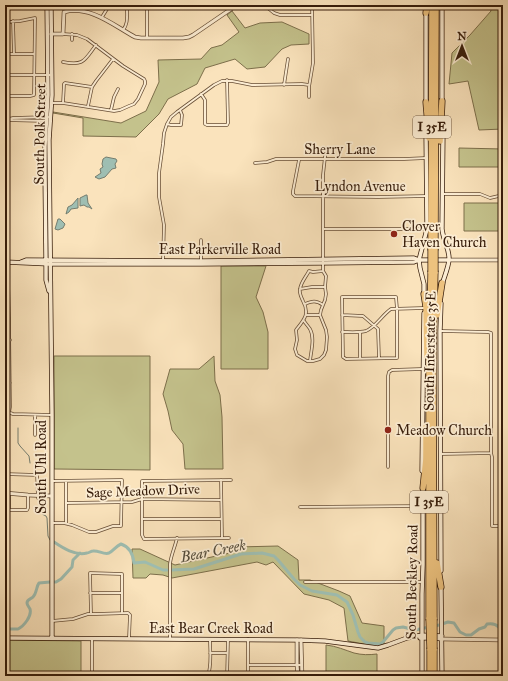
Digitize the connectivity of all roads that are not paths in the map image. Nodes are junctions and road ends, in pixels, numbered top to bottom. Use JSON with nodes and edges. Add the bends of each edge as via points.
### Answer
{"nodes":[{"id":1,"x":47,"y":5,"type":"edge"},
{"id":2,"x":51,"y":5,"type":"edge"},
{"id":3,"x":147,"y":5,"type":"edge"},
{"id":4,"x":240,"y":5,"type":"edge"},
{"id":5,"x":265,"y":5,"type":"edge"},
{"id":6,"x":312,"y":5,"type":"edge"},
{"id":7,"x":426,"y":5,"type":"edge"},
{"id":8,"x":432,"y":5,"type":"edge"},
{"id":9,"x":436,"y":5,"type":"edge"},
{"id":10,"x":442,"y":5,"type":"edge"},
{"id":11,"x":234,"y":6,"type":"edge"},
{"id":12,"x":107,"y":9,"type":"dead end"},
{"id":13,"x":127,"y":10,"type":"dead end"},
{"id":14,"x":426,"y":13,"type":"joint"},
{"id":15,"x":312,"y":15,"type":"junction"},
{"id":16,"x":102,"y":17,"type":"junction"},
{"id":17,"x":14,"y":21,"type":"junction"},
{"id":18,"x":5,"y":22,"type":"edge"},
{"id":19,"x":124,"y":30,"type":"junction"},
{"id":20,"x":50,"y":34,"type":"junction"},
{"id":21,"x":63,"y":34,"type":"junction"},
{"id":22,"x":72,"y":34,"type":"junction"},
{"id":23,"x":147,"y":39,"type":"junction"},
{"id":24,"x":72,"y":40,"type":"dead end"},
{"id":25,"x":96,"y":45,"type":"junction"},
{"id":26,"x":5,"y":54,"type":"edge"},
{"id":27,"x":14,"y":54,"type":"junction"},
{"id":28,"x":34,"y":54,"type":"junction"},
{"id":29,"x":114,"y":59,"type":"junction"},
{"id":30,"x":288,"y":59,"type":"dead end"},
{"id":31,"x":63,"y":62,"type":"dead end"},
{"id":32,"x":5,"y":75,"type":"edge"},
{"id":33,"x":34,"y":75,"type":"junction"},
{"id":34,"x":50,"y":75,"type":"junction"},
{"id":35,"x":227,"y":80,"type":"junction"},
{"id":36,"x":284,"y":84,"type":"junction"},
{"id":37,"x":309,"y":85,"type":"junction"},
{"id":38,"x":92,"y":87,"type":"junction"},
{"id":39,"x":118,"y":89,"type":"dead end"},
{"id":40,"x":202,"y":94,"type":"junction"},
{"id":41,"x":5,"y":96,"type":"edge"},
{"id":42,"x":309,"y":97,"type":"dead end"},
{"id":43,"x":442,"y":101,"type":"junction"},
{"id":44,"x":50,"y":102,"type":"junction"},
{"id":45,"x":426,"y":102,"type":"junction"},
{"id":46,"x":63,"y":103,"type":"junction"},
{"id":47,"x":87,"y":106,"type":"junction"},
{"id":48,"x":112,"y":110,"type":"junction"},
{"id":49,"x":180,"y":110,"type":"junction"},
{"id":50,"x":35,"y":117,"type":"junction"},
{"id":51,"x":49,"y":119,"type":"junction"},
{"id":52,"x":5,"y":120,"type":"edge"},
{"id":53,"x":35,"y":120,"type":"junction"},
{"id":54,"x":167,"y":124,"type":"junction"},
{"id":55,"x":326,"y":148,"type":"dead end"},
{"id":56,"x":426,"y":158,"type":"junction"},
{"id":57,"x":325,"y":159,"type":"junction"},
{"id":58,"x":299,"y":160,"type":"junction"},
{"id":59,"x":255,"y":163,"type":"dead end"},
{"id":60,"x":436,"y":187,"type":"junction"},
{"id":61,"x":443,"y":194,"type":"junction"},
{"id":62,"x":503,"y":195,"type":"edge"},
{"id":63,"x":323,"y":196,"type":"junction"},
{"id":64,"x":426,"y":196,"type":"junction"},
{"id":65,"x":432,"y":214,"type":"junction"},
{"id":66,"x":160,"y":223,"type":"dead end"},
{"id":67,"x":164,"y":223,"type":"junction"},
{"id":68,"x":323,"y":229,"type":"junction"},
{"id":69,"x":427,"y":229,"type":"junction"},
{"id":70,"x":201,"y":240,"type":"dead end"},
{"id":71,"x":433,"y":249,"type":"junction"},
{"id":72,"x":343,"y":259,"type":"junction"},
{"id":73,"x":362,"y":260,"type":"junction"},
{"id":74,"x":419,"y":260,"type":"junction"},
{"id":75,"x":449,"y":260,"type":"junction"},
{"id":76,"x":503,"y":260,"type":"edge"},
{"id":77,"x":323,"y":261,"type":"junction"},
{"id":78,"x":5,"y":262,"type":"edge"},
{"id":79,"x":48,"y":262,"type":"junction"},
{"id":80,"x":163,"y":262,"type":"junction"},
{"id":81,"x":201,"y":263,"type":"junction"},
{"id":82,"x":331,"y":263,"type":"junction"},
{"id":83,"x":323,"y":271,"type":"junction"},
{"id":84,"x":6,"y":277,"type":"edge"},
{"id":85,"x":442,"y":283,"type":"junction"},
{"id":86,"x":325,"y":287,"type":"junction"},
{"id":87,"x":300,"y":289,"type":"junction"},
{"id":88,"x":424,"y":294,"type":"junction"},
{"id":89,"x":9,"y":297,"type":"junction"},
{"id":90,"x":5,"y":298,"type":"edge"},
{"id":91,"x":305,"y":304,"type":"junction"},
{"id":92,"x":323,"y":305,"type":"junction"},
{"id":93,"x":424,"y":308,"type":"junction"},
{"id":94,"x":397,"y":309,"type":"junction"},
{"id":95,"x":306,"y":315,"type":"junction"},
{"id":96,"x":320,"y":315,"type":"junction"},
{"id":97,"x":342,"y":315,"type":"junction"},
{"id":98,"x":5,"y":318,"type":"edge"},
{"id":99,"x":10,"y":318,"type":"junction"},
{"id":100,"x":304,"y":321,"type":"junction"},
{"id":101,"x":374,"y":325,"type":"junction"},
{"id":102,"x":440,"y":331,"type":"junction"},
{"id":103,"x":342,"y":332,"type":"junction"},
{"id":104,"x":360,"y":332,"type":"junction"},
{"id":105,"x":5,"y":340,"type":"edge"},
{"id":106,"x":10,"y":340,"type":"junction"},
{"id":107,"x":360,"y":358,"type":"junction"},
{"id":108,"x":379,"y":358,"type":"junction"},
{"id":109,"x":5,"y":361,"type":"edge"},
{"id":110,"x":10,"y":361,"type":"junction"},
{"id":111,"x":310,"y":361,"type":"junction"},
{"id":112,"x":422,"y":369,"type":"junction"},
{"id":113,"x":431,"y":371,"type":"junction"},
{"id":114,"x":5,"y":382,"type":"edge"},
{"id":115,"x":10,"y":383,"type":"junction"},
{"id":116,"x":429,"y":385,"type":"junction"},
{"id":117,"x":5,"y":411,"type":"edge"},
{"id":118,"x":9,"y":413,"type":"junction"},
{"id":119,"x":35,"y":414,"type":"junction"},
{"id":120,"x":52,"y":415,"type":"junction"},
{"id":121,"x":5,"y":422,"type":"edge"},
{"id":122,"x":35,"y":435,"type":"dead end"},
{"id":123,"x":491,"y":453,"type":"junction"},
{"id":124,"x":440,"y":454,"type":"junction"},
{"id":125,"x":388,"y":467,"type":"dead end"},
{"id":126,"x":5,"y":474,"type":"edge"},
{"id":127,"x":66,"y":480,"type":"junction"},
{"id":128,"x":221,"y":480,"type":"junction"},
{"id":129,"x":231,"y":480,"type":"dead end"},
{"id":130,"x":52,"y":481,"type":"junction"},
{"id":131,"x":423,"y":488,"type":"junction"},
{"id":132,"x":7,"y":493,"type":"edge"},
{"id":133,"x":434,"y":494,"type":"junction"},
{"id":134,"x":28,"y":495,"type":"junction"},
{"id":135,"x":38,"y":497,"type":"junction"},
{"id":136,"x":52,"y":497,"type":"junction"},
{"id":137,"x":142,"y":499,"type":"junction"},
{"id":138,"x":221,"y":500,"type":"junction"},
{"id":139,"x":66,"y":503,"type":"junction"},
{"id":140,"x":122,"y":503,"type":"junction"},
{"id":141,"x":423,"y":506,"type":"junction"},
{"id":142,"x":300,"y":507,"type":"dead end"},
{"id":143,"x":5,"y":510,"type":"edge"},
{"id":144,"x":9,"y":510,"type":"junction"},
{"id":145,"x":142,"y":519,"type":"junction"},
{"id":146,"x":221,"y":519,"type":"junction"},
{"id":147,"x":52,"y":523,"type":"junction"},
{"id":148,"x":66,"y":523,"type":"junction"},
{"id":149,"x":503,"y":526,"type":"edge"},
{"id":150,"x":177,"y":538,"type":"junction"},
{"id":151,"x":222,"y":538,"type":"junction"},
{"id":152,"x":229,"y":538,"type":"dead end"},
{"id":153,"x":305,"y":582,"type":"dead end"},
{"id":154,"x":422,"y":582,"type":"junction"},
{"id":155,"x":441,"y":587,"type":"junction"},
{"id":156,"x":90,"y":593,"type":"junction"},
{"id":157,"x":122,"y":593,"type":"junction"},
{"id":158,"x":122,"y":613,"type":"junction"},
{"id":159,"x":91,"y":614,"type":"junction"},
{"id":160,"x":432,"y":619,"type":"junction"},
{"id":161,"x":52,"y":620,"type":"junction"},
{"id":162,"x":422,"y":635,"type":"junction"},
{"id":163,"x":442,"y":636,"type":"junction"},
{"id":164,"x":5,"y":638,"type":"edge"},
{"id":165,"x":52,"y":638,"type":"junction"},
{"id":166,"x":92,"y":638,"type":"junction"},
{"id":167,"x":129,"y":639,"type":"junction"},
{"id":168,"x":170,"y":639,"type":"junction"},
{"id":169,"x":210,"y":639,"type":"junction"},
{"id":170,"x":228,"y":639,"type":"junction"},
{"id":171,"x":248,"y":639,"type":"junction"},
{"id":172,"x":299,"y":640,"type":"junction"},
{"id":173,"x":503,"y":640,"type":"edge"},
{"id":174,"x":432,"y":649,"type":"junction"},
{"id":175,"x":210,"y":653,"type":"junction"},
{"id":176,"x":227,"y":653,"type":"junction"},
{"id":177,"x":248,"y":665,"type":"junction"},
{"id":178,"x":299,"y":665,"type":"junction"},
{"id":179,"x":92,"y":676,"type":"edge"},
{"id":180,"x":208,"y":676,"type":"edge"},
{"id":181,"x":227,"y":676,"type":"edge"},
{"id":182,"x":248,"y":676,"type":"edge"},
{"id":183,"x":298,"y":676,"type":"edge"},
{"id":184,"x":302,"y":676,"type":"edge"},
{"id":185,"x":422,"y":676,"type":"edge"},
{"id":186,"x":430,"y":676,"type":"edge"},
{"id":187,"x":434,"y":676,"type":"edge"},
{"id":188,"x":442,"y":676,"type":"edge"}],
"edges":[{"from":1,"to":20,"type":"main road","name":"South Polk Street"},
{"from":2,"to":20,"type":"main road","name":"South Polk Street"},
{"from":3,"to":23,"type":"street"},
{"from":4,"to":11,"type":"street"},
{"from":5,"to":15,"type":"street","via":[[280,15]]},
{"from":6,"to":15,"type":"street"},
{"from":7,"to":14,"type":"highway"},
{"from":8,"to":65,"type":"highway","number":"I 35E"},
{"from":9,"to":60,"type":"highway","number":"I 35E"},
{"from":10,"to":43,"type":"main road","name":"South Interstate 35E"},
{"from":11,"to":23,"type":"street","via":[[189,37]]},
{"from":12,"to":16,"type":"street"},
{"from":13,"to":19,"type":"street"},
{"from":14,"to":45,"type":"main road"},
{"from":15,"to":37,"type":"street","via":[[313,66]]},
{"from":16,"to":19,"type":"street"},
{"from":16,"to":21,"type":"street","via":[[87,12],[65,11]]},
{"from":17,"to":18,"type":"street"},
{"from":17,"to":27,"type":"street"},
{"from":17,"to":28,"type":"street","via":[[35,18]]},
{"from":19,"to":23,"type":"street"},
{"from":20,"to":21,"type":"street"},
{"from":20,"to":34,"type":"main road","name":"South Polk Street"},
{"from":21,"to":22,"type":"street"},
{"from":22,"to":24,"type":"street"},
{"from":22,"to":25,"type":"street"},
{"from":25,"to":29,"type":"street"},
{"from":25,"to":31,"type":"street","via":[[80,63]]},
{"from":26,"to":27,"type":"street"},
{"from":27,"to":28,"type":"street"},
{"from":28,"to":33,"type":"street"},
{"from":29,"to":38,"type":"street"},
{"from":29,"to":48,"type":"street","via":[[145,82],[136,102],[120,110]]},
{"from":30,"to":36,"type":"street"},
{"from":32,"to":33,"type":"street"},
{"from":33,"to":34,"type":"street"},
{"from":33,"to":41,"type":"street","via":[[34,95]]},
{"from":34,"to":44,"type":"main road","name":"South Polk Street"},
{"from":35,"to":36,"type":"street","via":[[252,85]]},
{"from":35,"to":40,"type":"street","via":[[216,83]]},
{"from":35,"to":40,"type":"street","via":[[227,125],[206,125],[205,100]]},
{"from":36,"to":37,"type":"street"},
{"from":37,"to":42,"type":"street"},
{"from":38,"to":46,"type":"street","via":[[64,83]]},
{"from":38,"to":47,"type":"street"},
{"from":39,"to":48,"type":"street"},
{"from":40,"to":49,"type":"street"},
{"from":43,"to":60,"type":"highway"},
{"from":43,"to":61,"type":"main road","name":"South Interstate 35E"},
{"from":44,"to":46,"type":"street"},
{"from":44,"to":51,"type":"main road","name":"South Polk Street"},
{"from":45,"to":56,"type":"main road"},
{"from":45,"to":65,"type":"highway"},
{"from":46,"to":47,"type":"street"},
{"from":47,"to":48,"type":"street"},
{"from":49,"to":54,"type":"street"},
{"from":49,"to":54,"type":"street","via":[[182,125]]},
{"from":50,"to":51,"type":"street"},
{"from":50,"to":52,"type":"street"},
{"from":50,"to":53,"type":"street"},
{"from":51,"to":53,"type":"street"},
{"from":51,"to":79,"type":"main road","name":"South Polk Street","via":[[45,146]]},
{"from":52,"to":53,"type":"street"},
{"from":54,"to":67,"type":"street","via":[[158,177]]},
{"from":55,"to":57,"type":"street"},
{"from":56,"to":57,"type":"street","name":"Sherry Lane"},
{"from":56,"to":64,"type":"main road"},
{"from":57,"to":58,"type":"street","name":"Sherry Lane"},
{"from":57,"to":63,"type":"street"},
{"from":58,"to":59,"type":"street","name":"Sherry Lane","via":[[276,159]]},
{"from":58,"to":63,"type":"street","name":"Lyndon Avenue","via":[[293,194]]},
{"from":60,"to":71,"type":"highway","number":"I 35E"},
{"from":61,"to":62,"type":"street","via":[[480,194],[489,198]]},
{"from":61,"to":75,"type":"main road","name":"South Interstate 35E","via":[[442,229]]},
{"from":63,"to":64,"type":"street","name":"Lyndon Avenue"},
{"from":63,"to":68,"type":"street"},
{"from":64,"to":69,"type":"main road"},
{"from":65,"to":71,"type":"highway","number":"I 35E"},
{"from":66,"to":67,"type":"street"},
{"from":67,"to":80,"type":"street"},
{"from":68,"to":69,"type":"street"},
{"from":68,"to":77,"type":"street"},
{"from":69,"to":74,"type":"main road"},
{"from":70,"to":81,"type":"street"},
{"from":71,"to":113,"type":"highway","number":"I 35E","bridge":true},
{"from":72,"to":73,"type":"main road","name":"East Parkerville Road"},
{"from":72,"to":77,"type":"main road","name":"East Parkerville Road"},
{"from":72,"to":82,"type":"main road"},
{"from":73,"to":74,"type":"main road","name":"East Parkerville Road"},
{"from":73,"to":82,"type":"main road","name":"East Parkerville Road"},
{"from":74,"to":75,"type":"main road","name":"East Parkerville Road"},
{"from":74,"to":88,"type":"main road","name":"South Beckley Road"},
{"from":75,"to":76,"type":"street"},
{"from":75,"to":85,"type":"main road","name":"South Interstate 35E"},
{"from":77,"to":81,"type":"main road","name":"East Parkerville Road"},
{"from":77,"to":82,"type":"main road","name":"East Parkerville Road"},
{"from":77,"to":83,"type":"street"},
{"from":78,"to":79,"type":"main road","name":"East Parkerville Road"},
{"from":79,"to":80,"type":"main road","name":"East Parkerville Road"},
{"from":79,"to":120,"type":"main road","name":"South Uhl Road"},
{"from":80,"to":81,"type":"main road","name":"East Parkerville Road"},
{"from":83,"to":86,"type":"street","via":[[326,276]]},
{"from":83,"to":87,"type":"street","via":[[308,271]]},
{"from":84,"to":89,"type":"street"},
{"from":85,"to":102,"type":"main road","name":"South Interstate 35E"},
{"from":85,"to":113,"type":"highway"},
{"from":86,"to":87,"type":"street","via":[[312,286]]},
{"from":86,"to":92,"type":"street"},
{"from":87,"to":91,"type":"street"},
{"from":88,"to":93,"type":"main road","name":"South Beckley Road"},
{"from":88,"to":113,"type":"highway","via":[[426,363]]},
{"from":89,"to":90,"type":"street"},
{"from":89,"to":99,"type":"street"},
{"from":91,"to":92,"type":"street","via":[[315,301]]},
{"from":91,"to":95,"type":"street"},
{"from":92,"to":96,"type":"street"},
{"from":93,"to":94,"type":"street"},
{"from":93,"to":112,"type":"main road","name":"South Beckley Road"},
{"from":94,"to":97,"type":"street","via":[[396,297],[342,297]]},
{"from":94,"to":101,"type":"street","via":[[389,310]]},
{"from":94,"to":108,"type":"street","via":[[397,358]]},
{"from":95,"to":96,"type":"street"},
{"from":95,"to":100,"type":"street"},
{"from":96,"to":111,"type":"street","via":[[326,333],[326,350],[320,359]]},
{"from":97,"to":101,"type":"street","via":[[363,316]]},
{"from":97,"to":103,"type":"street"},
{"from":98,"to":99,"type":"street"},
{"from":99,"to":106,"type":"street"},
{"from":100,"to":111,"type":"street","via":[[311,333]]},
{"from":100,"to":111,"type":"street","via":[[296,330],[295,349],[299,357]]},
{"from":101,"to":104,"type":"street"},
{"from":101,"to":108,"type":"street","via":[[379,331]]},
{"from":102,"to":123,"type":"street","via":[[491,333]]},
{"from":102,"to":124,"type":"main road","name":"South Interstate 35E"},
{"from":103,"to":104,"type":"street"},
{"from":103,"to":107,"type":"street","via":[[343,357]]},
{"from":104,"to":107,"type":"street"},
{"from":105,"to":106,"type":"street"},
{"from":106,"to":110,"type":"street"},
{"from":107,"to":108,"type":"street"},
{"from":109,"to":110,"type":"street"},
{"from":110,"to":115,"type":"street"},
{"from":112,"to":125,"type":"street","via":[[389,372]]},
{"from":112,"to":131,"type":"main road","name":"South Beckley Road"},
{"from":113,"to":116,"type":"highway","number":"I 35E"},
{"from":113,"to":133,"type":"highway","number":"I 35E"},
{"from":114,"to":115,"type":"street"},
{"from":115,"to":118,"type":"street"},
{"from":116,"to":131,"type":"highway"},
{"from":116,"to":160,"type":"highway","number":"I 35E"},
{"from":117,"to":118,"type":"street"},
{"from":118,"to":119,"type":"street"},
{"from":118,"to":121,"type":"street"},
{"from":119,"to":120,"type":"street"},
{"from":119,"to":122,"type":"street"},
{"from":120,"to":130,"type":"main road","name":"South Uhl Road"},
{"from":123,"to":124,"type":"street"},
{"from":123,"to":149,"type":"street","via":[[492,526]]},
{"from":124,"to":155,"type":"main road","name":"South Interstate 35E"},
{"from":126,"to":135,"type":"street","via":[[37,475]]},
{"from":127,"to":130,"type":"street"},
{"from":127,"to":139,"type":"street"},
{"from":127,"to":140,"type":"street","via":[[122,480]]},
{"from":128,"to":129,"type":"street"},
{"from":128,"to":137,"type":"street","via":[[142,481]]},
{"from":128,"to":138,"type":"street"},
{"from":130,"to":136,"type":"main road","name":"South Uhl Road"},
{"from":131,"to":141,"type":"main road","name":"South Beckley Road"},
{"from":132,"to":134,"type":"street"},
{"from":132,"to":144,"type":"street"},
{"from":133,"to":155,"type":"highway"},
{"from":133,"to":160,"type":"highway","number":"I 35E"},
{"from":134,"to":135,"type":"street"},
{"from":134,"to":144,"type":"street","via":[[27,510]]},
{"from":135,"to":136,"type":"street"},
{"from":136,"to":147,"type":"main road","name":"South Uhl Road"},
{"from":137,"to":138,"type":"street","name":"Sage Meadow Drive"},
{"from":137,"to":140,"type":"street","name":"Sage Meadow Drive"},
{"from":137,"to":145,"type":"street"},
{"from":138,"to":146,"type":"street"},
{"from":139,"to":140,"type":"street","name":"Sage Meadow Drive"},
{"from":139,"to":148,"type":"street"},
{"from":140,"to":148,"type":"street","via":[[121,526],[89,532]]},
{"from":141,"to":142,"type":"street"},
{"from":141,"to":154,"type":"main road","name":"South Beckley Road"},
{"from":143,"to":144,"type":"street"},
{"from":145,"to":146,"type":"street"},
{"from":145,"to":150,"type":"street","via":[[144,539]]},
{"from":146,"to":151,"type":"street"},
{"from":147,"to":148,"type":"street"},
{"from":147,"to":161,"type":"main road","name":"South Uhl Road"},
{"from":150,"to":151,"type":"street"},
{"from":150,"to":168,"type":"street","via":[[170,564]]},
{"from":151,"to":152,"type":"street"},
{"from":153,"to":154,"type":"street"},
{"from":154,"to":162,"type":"main road","name":"South Beckley Road"},
{"from":155,"to":163,"type":"main road","name":"South Interstate 35E"},
{"from":156,"to":157,"type":"street"},
{"from":156,"to":157,"type":"street","via":[[90,573],[122,574]]},
{"from":156,"to":159,"type":"street"},
{"from":157,"to":158,"type":"street"},
{"from":158,"to":159,"type":"street"},
{"from":158,"to":167,"type":"street","via":[[130,615]]},
{"from":159,"to":161,"type":"street","via":[[73,619]]},
{"from":160,"to":174,"type":"highway","number":"I 35E","bridge":true},
{"from":161,"to":165,"type":"main road","name":"South Uhl Road"},
{"from":162,"to":163,"type":"main road","name":"East Bear Creek Road","via":[[435,638]]},
{"from":162,"to":172,"type":"main road","name":"East Bear Creek Road","via":[[378,648]]},
{"from":162,"to":185,"type":"main road","name":"South Beckley Road"},
{"from":163,"to":173,"type":"street","via":[[450,639]]},
{"from":163,"to":188,"type":"main road","name":"South Interstate 35E"},
{"from":164,"to":165,"type":"main road","name":"East Bear Creek Road"},
{"from":165,"to":166,"type":"main road","name":"East Bear Creek Road"},
{"from":166,"to":167,"type":"main road","name":"East Bear Creek Road"},
{"from":166,"to":179,"type":"street"},
{"from":167,"to":168,"type":"main road","name":"East Bear Creek Road"},
{"from":168,"to":169,"type":"main road","name":"East Bear Creek Road"},
{"from":169,"to":170,"type":"main road","name":"East Bear Creek Road"},
{"from":169,"to":175,"type":"street"},
{"from":170,"to":171,"type":"main road","name":"East Bear Creek Road"},
{"from":170,"to":176,"type":"street"},
{"from":171,"to":172,"type":"main road","name":"East Bear Creek Road"},
{"from":171,"to":177,"type":"street"},
{"from":172,"to":178,"type":"street"},
{"from":174,"to":186,"type":"highway","number":"I 35E"},
{"from":174,"to":187,"type":"highway","number":"I 35E"},
{"from":175,"to":176,"type":"street"},
{"from":175,"to":180,"type":"street"},
{"from":176,"to":181,"type":"street"},
{"from":177,"to":178,"type":"street"},
{"from":177,"to":182,"type":"street"},
{"from":178,"to":183,"type":"street"},
{"from":178,"to":184,"type":"street"}]}
